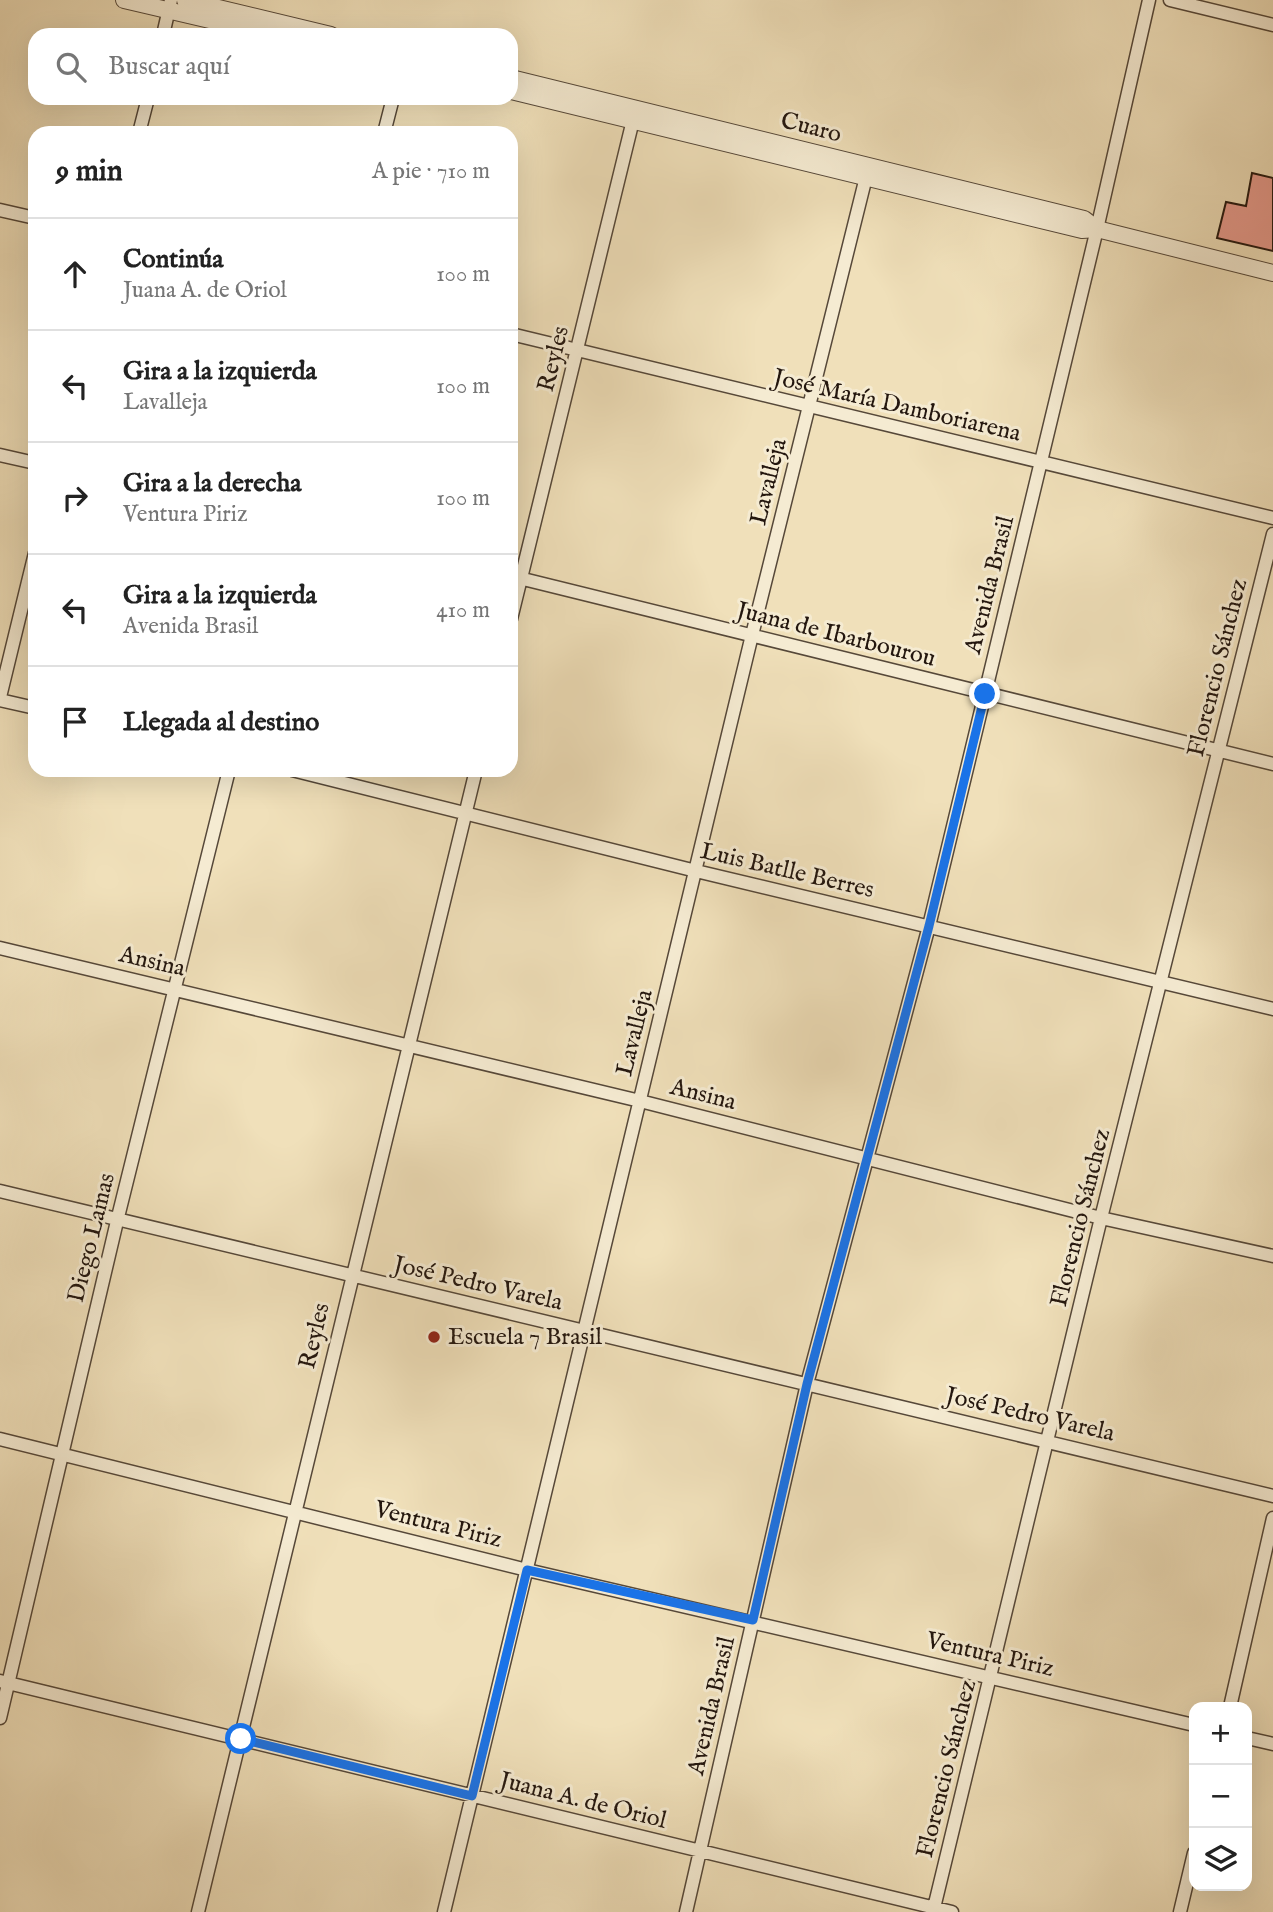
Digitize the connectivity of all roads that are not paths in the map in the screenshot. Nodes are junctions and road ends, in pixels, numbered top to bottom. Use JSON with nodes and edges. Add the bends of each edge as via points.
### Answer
{"nodes":[{"id":1,"x":124,"y":0,"type":"edge"},
{"id":2,"x":186,"y":0,"type":"edge"},
{"id":3,"x":1149,"y":0,"type":"edge"},
{"id":4,"x":1170,"y":0,"type":"edge"},
{"id":5,"x":170,"y":5,"type":"edge"},
{"id":6,"x":1273,"y":26,"type":"edge"},
{"id":7,"x":165,"y":28,"type":"edge"},
{"id":8,"x":250,"y":28,"type":"edge"},
{"id":9,"x":302,"y":28,"type":"edge"},
{"id":10,"x":518,"y":80,"type":"edge"},
{"id":11,"x":518,"y":92,"type":"edge"},
{"id":12,"x":146,"y":105,"type":"edge"},
{"id":13,"x":391,"y":105,"type":"edge"},
{"id":14,"x":634,"y":114,"type":"junction"},
{"id":15,"x":141,"y":126,"type":"edge"},
{"id":16,"x":386,"y":126,"type":"edge"},
{"id":17,"x":867,"y":171,"type":"junction"},
{"id":18,"x":0,"y":210,"type":"edge"},
{"id":19,"x":28,"y":216,"type":"edge"},
{"id":20,"x":1097,"y":229,"type":"junction"},
{"id":21,"x":1273,"y":273,"type":"edge"},
{"id":22,"x":518,"y":336,"type":"edge"},
{"id":23,"x":578,"y":350,"type":"junction"},
{"id":24,"x":809,"y":407,"type":"junction"},
{"id":25,"x":0,"y":455,"type":"edge"},
{"id":26,"x":28,"y":461,"type":"edge"},
{"id":27,"x":1042,"y":462,"type":"junction"},
{"id":28,"x":1273,"y":518,"type":"edge"},
{"id":29,"x":1273,"y":534,"type":"edge"},
{"id":30,"x":518,"y":570,"type":"edge"},
{"id":31,"x":518,"y":577,"type":"edge"},
{"id":32,"x":28,"y":582,"type":"edge"},
{"id":33,"x":752,"y":635,"type":"junction"},
{"id":34,"x":985,"y":694,"type":"junction"},
{"id":35,"x":0,"y":698,"type":"edge"},
{"id":36,"x":28,"y":706,"type":"edge"},
{"id":37,"x":1219,"y":751,"type":"junction"},
{"id":38,"x":1273,"y":764,"type":"edge"},
{"id":39,"x":227,"y":777,"type":"edge"},
{"id":40,"x":322,"y":777,"type":"edge"},
{"id":41,"x":474,"y":777,"type":"edge"},
{"id":42,"x":466,"y":811,"type":"junction"},
{"id":43,"x":696,"y":871,"type":"junction"},
{"id":44,"x":929,"y":926,"type":"junction"},
{"id":45,"x":0,"y":948,"type":"edge"},
{"id":46,"x":1161,"y":981,"type":"junction"},
{"id":47,"x":177,"y":990,"type":"junction"},
{"id":48,"x":1273,"y":1009,"type":"edge"},
{"id":49,"x":407,"y":1046,"type":"junction"},
{"id":50,"x":639,"y":1101,"type":"junction"},
{"id":51,"x":869,"y":1157,"type":"junction"},
{"id":52,"x":0,"y":1191,"type":"edge"},
{"id":53,"x":118,"y":1217,"type":"junction"},
{"id":54,"x":1101,"y":1218,"type":"junction"},
{"id":55,"x":1273,"y":1256,"type":"edge"},
{"id":56,"x":351,"y":1276,"type":"junction"},
{"id":57,"x":583,"y":1331,"type":"junction"},
{"id":58,"x":807,"y":1384,"type":"junction"},
{"id":59,"x":0,"y":1439,"type":"edge"},
{"id":60,"x":1048,"y":1440,"type":"junction"},
{"id":61,"x":62,"y":1454,"type":"junction"},
{"id":62,"x":1273,"y":1496,"type":"edge"},
{"id":63,"x":295,"y":1510,"type":"junction"},
{"id":64,"x":1273,"y":1518,"type":"edge"},
{"id":65,"x":527,"y":1570,"type":"junction"},
{"id":66,"x":753,"y":1620,"type":"junction"},
{"id":67,"x":990,"y":1677,"type":"junction"},
{"id":68,"x":4,"y":1682,"type":"edge"},
{"id":69,"x":1231,"y":1702,"type":"edge"},
{"id":70,"x":0,"y":1718,"type":"edge"},
{"id":71,"x":1189,"y":1725,"type":"edge"},
{"id":72,"x":241,"y":1739,"type":"junction"},
{"id":73,"x":1252,"y":1739,"type":"edge"},
{"id":74,"x":1273,"y":1744,"type":"edge"},
{"id":75,"x":472,"y":1796,"type":"junction"},
{"id":76,"x":701,"y":1851,"type":"junction"},
{"id":77,"x":1189,"y":1874,"type":"edge"},
{"id":78,"x":934,"y":1910,"type":"edge"},
{"id":79,"x":198,"y":1912,"type":"edge"},
{"id":80,"x":443,"y":1912,"type":"edge"},
{"id":81,"x":686,"y":1912,"type":"edge"},
{"id":82,"x":952,"y":1912,"type":"edge"},
{"id":83,"x":1180,"y":1912,"type":"edge"}],
"edges":[{"from":1,"to":5,"type":"street"},
{"from":2,"to":9,"type":"street"},
{"from":3,"to":20,"type":"street","name":"Avenida Brasil"},
{"from":4,"to":6,"type":"street"},
{"from":5,"to":7,"type":"street"},
{"from":5,"to":8,"type":"street"},
{"from":10,"to":14,"type":"street","name":"Cuaro"},
{"from":11,"to":14,"type":"street","name":"Cuaro"},
{"from":12,"to":15,"type":"street"},
{"from":13,"to":16,"type":"street"},
{"from":14,"to":17,"type":"street","name":"Cuaro"},
{"from":14,"to":23,"type":"street","name":"Reyles"},
{"from":17,"to":20,"type":"street","name":"Cuaro","via":[[1084,219]]},
{"from":17,"to":24,"type":"street","name":"Lavalleja"},
{"from":18,"to":19,"type":"street"},
{"from":20,"to":21,"type":"street","name":"Cuaro"},
{"from":20,"to":27,"type":"street","name":"Avenida Brasil"},
{"from":22,"to":23,"type":"street","name":"José María Damboriarena"},
{"from":23,"to":24,"type":"street","name":"José María Damboriarena"},
{"from":23,"to":30,"type":"street","name":"Reyles"},
{"from":24,"to":27,"type":"street","name":"José María Damboriarena"},
{"from":24,"to":33,"type":"street","name":"Lavalleja"},
{"from":25,"to":26,"type":"street"},
{"from":27,"to":28,"type":"street","name":"José María Damboriarena"},
{"from":27,"to":34,"type":"street","name":"Avenida Brasil"},
{"from":29,"to":37,"type":"street","name":"Florencio Sánchez"},
{"from":31,"to":33,"type":"street","name":"Juana de Ibarbourou"},
{"from":32,"to":35,"type":"street"},
{"from":33,"to":34,"type":"street","name":"Juana de Ibarbourou"},
{"from":33,"to":43,"type":"street","name":"Lavalleja"},
{"from":34,"to":37,"type":"street","name":"Juana de Ibarbourou"},
{"from":34,"to":44,"type":"street","name":"Avenida Brasil"},
{"from":35,"to":36,"type":"street"},
{"from":37,"to":38,"type":"street","name":"Juana de Ibarbourou"},
{"from":37,"to":46,"type":"street","name":"Florencio Sánchez"},
{"from":39,"to":47,"type":"street","name":"Diego Lamas"},
{"from":40,"to":42,"type":"street","name":"Luis Batlle Berres"},
{"from":41,"to":42,"type":"street","name":"Reyles"},
{"from":42,"to":43,"type":"street","name":"Luis Batlle Berres"},
{"from":42,"to":49,"type":"street","name":"Reyles"},
{"from":43,"to":44,"type":"street","name":"Luis Batlle Berres"},
{"from":43,"to":50,"type":"street","name":"Lavalleja"},
{"from":44,"to":46,"type":"street","name":"Luis Batlle Berres"},
{"from":44,"to":51,"type":"street","name":"Avenida Brasil"},
{"from":45,"to":47,"type":"street","name":"Ansina"},
{"from":46,"to":48,"type":"street","name":"Luis Batlle Berres"},
{"from":46,"to":54,"type":"street","name":"Florencio Sánchez"},
{"from":47,"to":49,"type":"street","name":"Ansina"},
{"from":47,"to":53,"type":"street","name":"Diego Lamas"},
{"from":49,"to":50,"type":"street","name":"Ansina"},
{"from":49,"to":56,"type":"street","name":"Reyles"},
{"from":50,"to":51,"type":"street","name":"Ansina"},
{"from":50,"to":57,"type":"street","name":"Lavalleja"},
{"from":51,"to":54,"type":"street","name":"Ansina"},
{"from":51,"to":58,"type":"street","name":"Avenida Brasil"},
{"from":52,"to":53,"type":"street","name":"José Pedro Varela"},
{"from":53,"to":56,"type":"street","name":"José Pedro Varela"},
{"from":53,"to":61,"type":"street","name":"Diego Lamas"},
{"from":54,"to":55,"type":"street","name":"Ansina"},
{"from":54,"to":60,"type":"street","name":"Florencio Sánchez"},
{"from":56,"to":57,"type":"street","name":"José Pedro Varela"},
{"from":56,"to":63,"type":"street","name":"Reyles"},
{"from":57,"to":58,"type":"street","name":"José Pedro Varela"},
{"from":57,"to":65,"type":"street","name":"Lavalleja"},
{"from":58,"to":60,"type":"street","name":"José Pedro Varela"},
{"from":58,"to":66,"type":"street","name":"Avenida Brasil"},
{"from":59,"to":61,"type":"street","name":"Ventura Piriz"},
{"from":60,"to":62,"type":"street","name":"José Pedro Varela"},
{"from":60,"to":67,"type":"street","name":"Florencio Sánchez"},
{"from":61,"to":63,"type":"street","name":"Ventura Piriz"},
{"from":61,"to":68,"type":"street","name":"Diego Lamas"},
{"from":63,"to":65,"type":"street","name":"Ventura Piriz"},
{"from":63,"to":72,"type":"street","name":"Reyles"},
{"from":64,"to":69,"type":"street"},
{"from":65,"to":66,"type":"street","name":"Ventura Piriz"},
{"from":65,"to":75,"type":"street","name":"Lavalleja"},
{"from":66,"to":67,"type":"street","name":"Ventura Piriz"},
{"from":66,"to":76,"type":"street","name":"Avenida Brasil"},
{"from":67,"to":71,"type":"street","name":"Ventura Piriz"},
{"from":67,"to":78,"type":"street","name":"Florencio Sánchez"},
{"from":68,"to":70,"type":"street","name":"Diego Lamas"},
{"from":68,"to":72,"type":"street","name":"Juana A. de Oriol"},
{"from":72,"to":75,"type":"street","name":"Juana A. de Oriol"},
{"from":72,"to":79,"type":"street","name":"Reyles"},
{"from":73,"to":74,"type":"street"},
{"from":75,"to":76,"type":"street","name":"Juana A. de Oriol"},
{"from":75,"to":80,"type":"street","name":"Lavalleja"},
{"from":76,"to":78,"type":"street","name":"Juana A. de Oriol"},
{"from":76,"to":81,"type":"street","name":"Avenida Brasil"},
{"from":77,"to":83,"type":"street"},
{"from":78,"to":82,"type":"street","name":"Juana A. de Oriol"}]}
